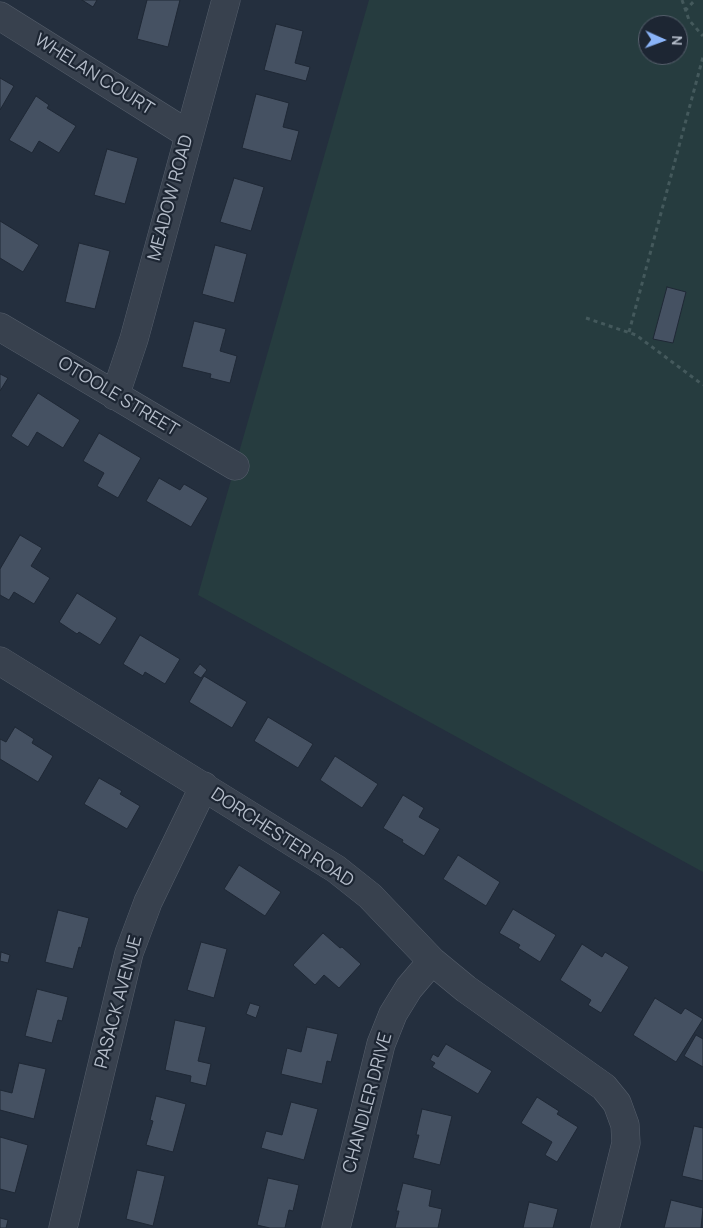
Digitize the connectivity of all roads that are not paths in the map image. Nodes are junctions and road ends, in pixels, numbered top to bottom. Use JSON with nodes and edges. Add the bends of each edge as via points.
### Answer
{"nodes":[{"id":1,"x":226,"y":0,"type":"edge"},
{"id":2,"x":0,"y":16,"type":"edge"},
{"id":3,"x":188,"y":134,"type":"junction"},
{"id":4,"x":0,"y":327,"type":"edge"},
{"id":5,"x":115,"y":396,"type":"junction"},
{"id":6,"x":236,"y":466,"type":"dead end"},
{"id":7,"x":0,"y":661,"type":"edge"},
{"id":8,"x":204,"y":786,"type":"junction"},
{"id":9,"x":432,"y":961,"type":"junction"},
{"id":10,"x":63,"y":1228,"type":"edge"},
{"id":11,"x":336,"y":1228,"type":"edge"},
{"id":12,"x":605,"y":1228,"type":"edge"}],
"edges":[{"from":1,"to":3,"type":"street","name":"MEADOW ROAD"},
{"from":2,"to":3,"type":"street","name":"WHELAN COURT"},
{"from":3,"to":5,"type":"street","name":"MEADOW ROAD","via":[[134,339]]},
{"from":4,"to":5,"type":"street","name":"OTOOLE STREET"},
{"from":5,"to":6,"type":"street","name":"OTOOLE STREET"},
{"from":7,"to":8,"type":"street","name":"DORCHESTER ROAD"},
{"from":8,"to":9,"type":"street","name":"DORCHESTER ROAD","via":[[336,869],[370,896]]},
{"from":8,"to":10,"type":"street","name":"PASACK AVENUE","via":[[148,902],[129,953]]},
{"from":9,"to":11,"type":"street","name":"CHANDLER DRIVE","via":[[409,988],[393,1014],[381,1044]]},
{"from":9,"to":12,"type":"street","name":"DORCHESTER ROAD","via":[[604,1087],[617,1104],[625,1125],[626,1143]]}]}
